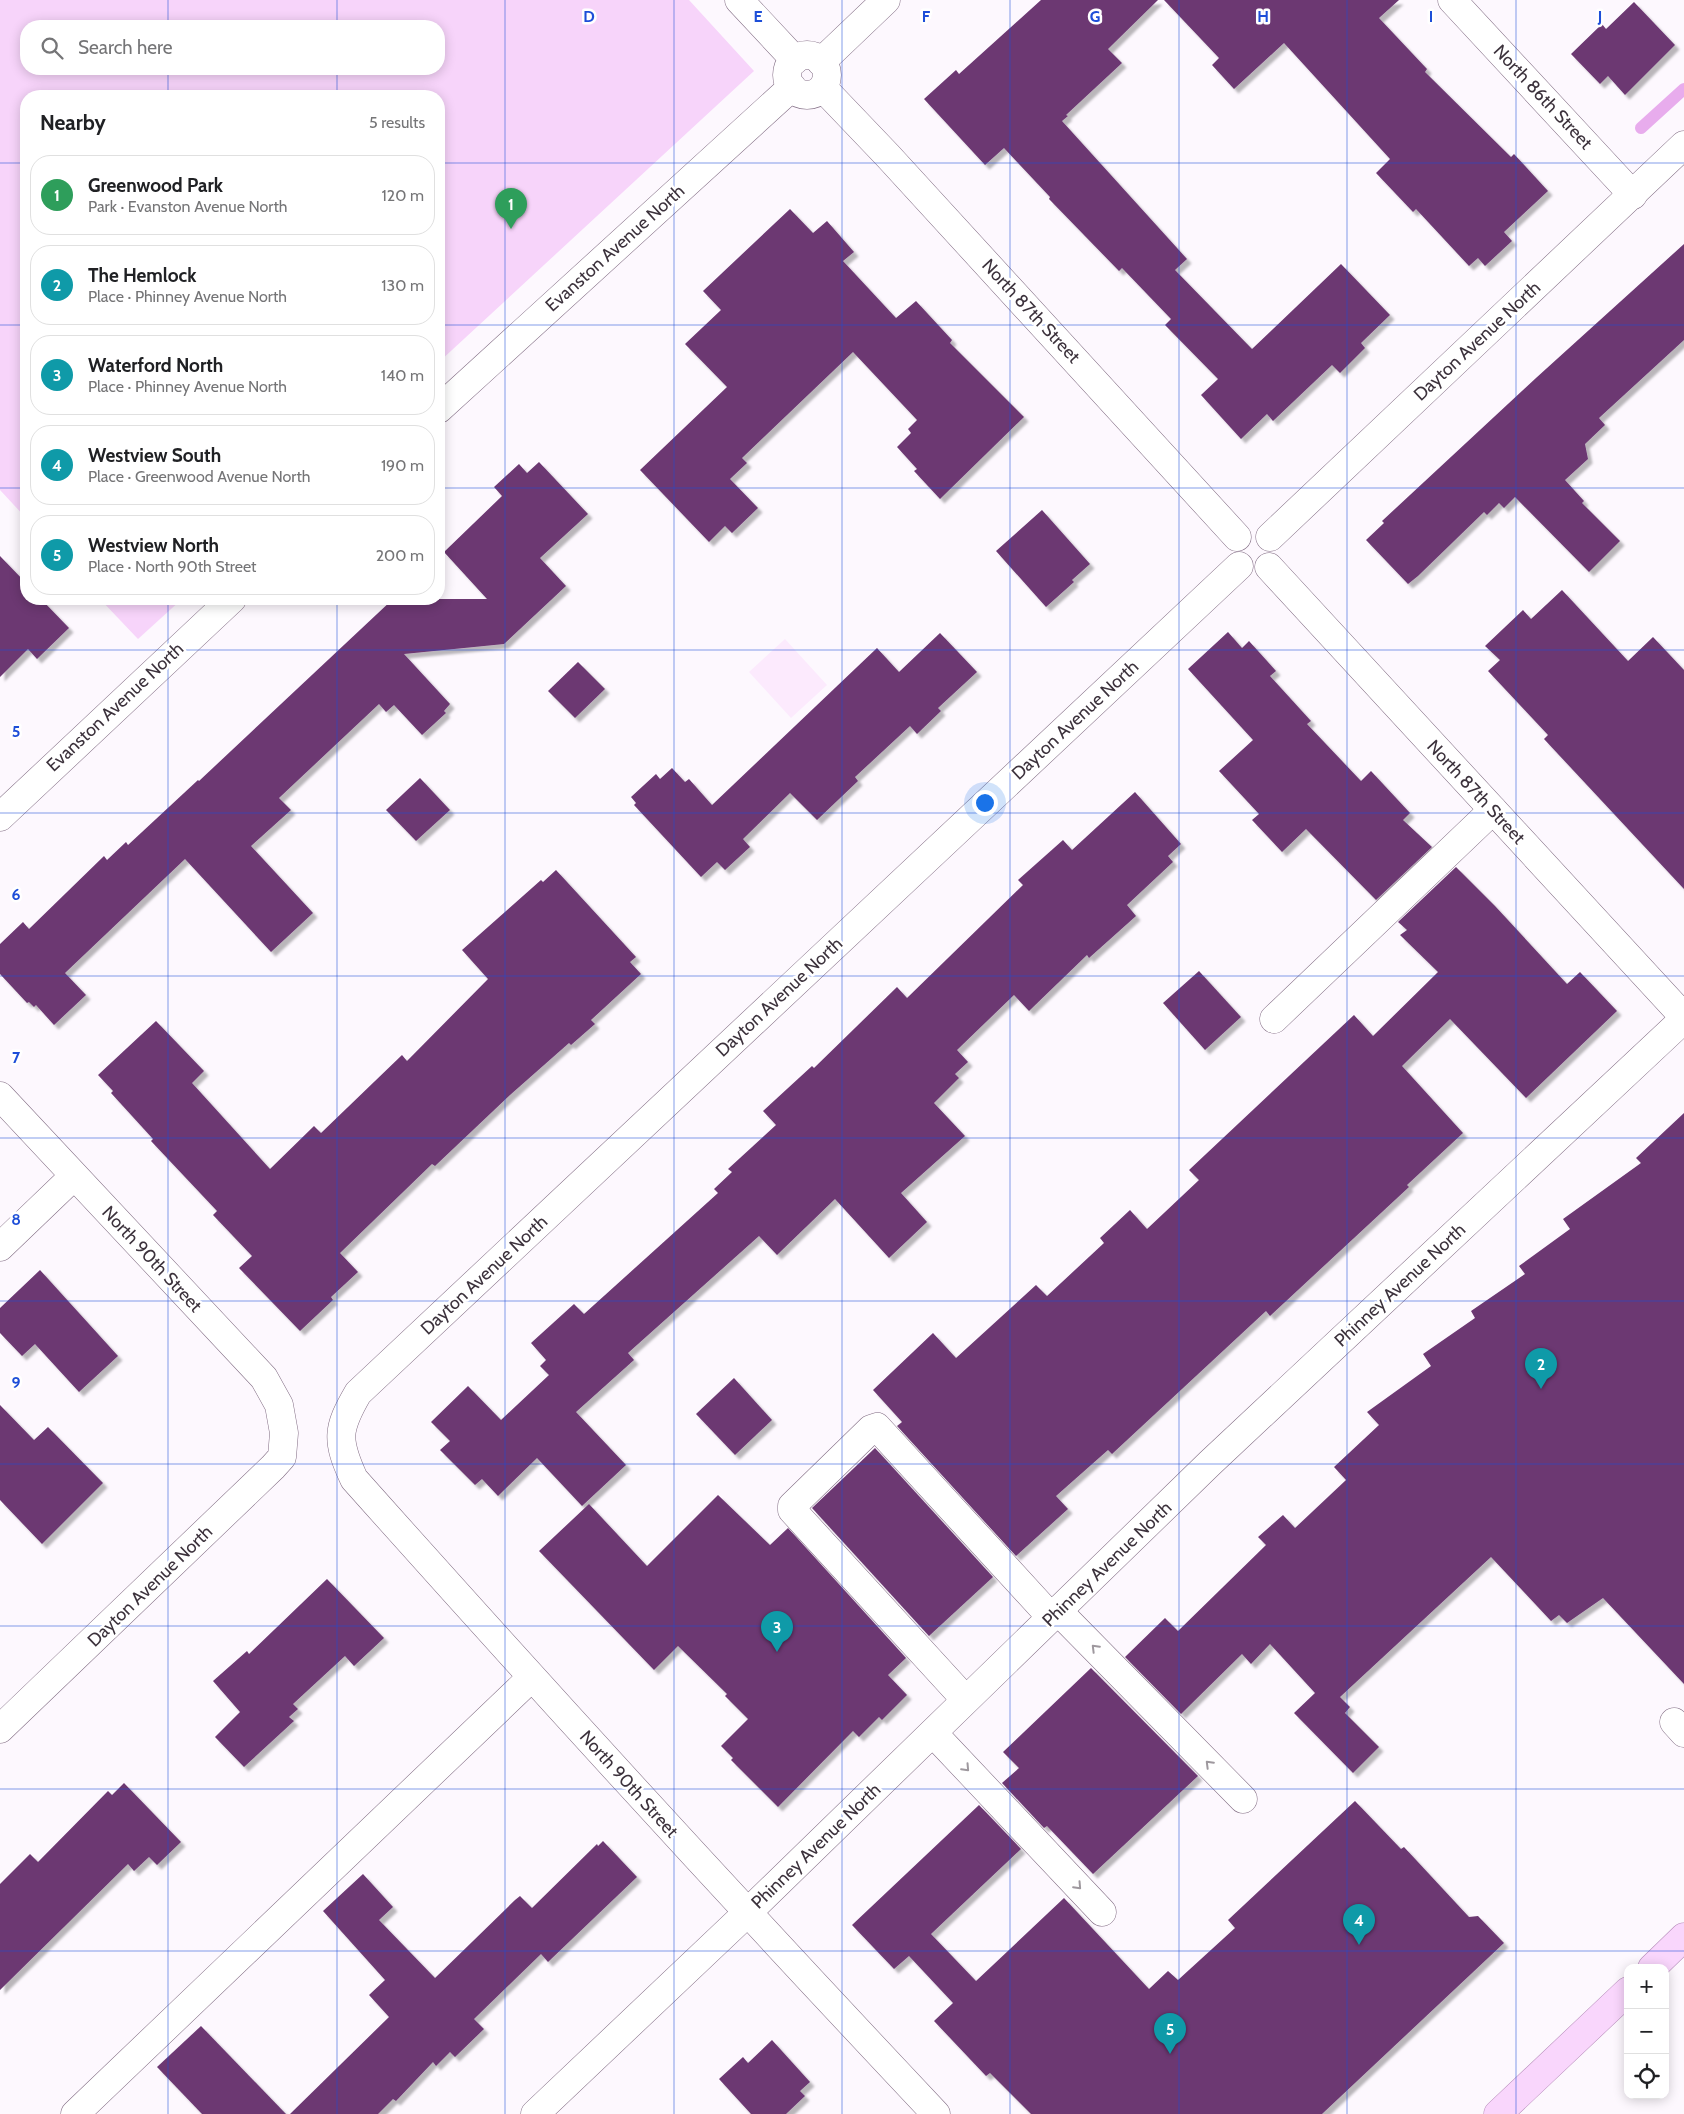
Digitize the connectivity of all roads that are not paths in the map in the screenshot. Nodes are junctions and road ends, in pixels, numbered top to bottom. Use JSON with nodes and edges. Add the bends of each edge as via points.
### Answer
{"nodes":[{"id":1,"x":739,"y":0,"type":"edge"},
{"id":2,"x":886,"y":0,"type":"edge"},
{"id":3,"x":1452,"y":0,"type":"edge"},
{"id":4,"x":813,"y":70,"type":"junction"},
{"id":5,"x":1684,"y":145,"type":"edge"},
{"id":6,"x":1633,"y":194,"type":"junction"},
{"id":7,"x":445,"y":404,"type":"edge"},
{"id":8,"x":1237,"y":537,"type":"junction"},
{"id":9,"x":1270,"y":537,"type":"junction"},
{"id":10,"x":1239,"y":566,"type":"junction"},
{"id":11,"x":1269,"y":567,"type":"junction"},
{"id":12,"x":226,"y":605,"type":"edge"},
{"id":13,"x":1493,"y":810,"type":"junction"},
{"id":14,"x":0,"y":817,"type":"edge"},
{"id":15,"x":1684,"y":1018,"type":"edge"},
{"id":16,"x":1274,"y":1019,"type":"dead end"},
{"id":17,"x":0,"y":1096,"type":"edge"},
{"id":18,"x":74,"y":1176,"type":"junction"},
{"id":19,"x":0,"y":1247,"type":"edge"},
{"id":20,"x":284,"y":1434,"type":"joint"},
{"id":21,"x":340,"y":1441,"type":"joint"},
{"id":22,"x":1054,"y":1614,"type":"junction"},
{"id":23,"x":531,"y":1678,"type":"junction"},
{"id":24,"x":965,"y":1699,"type":"junction"},
{"id":25,"x":0,"y":1729,"type":"edge"},
{"id":26,"x":933,"y":1733,"type":"junction"},
{"id":27,"x":1243,"y":1799,"type":"dead end"},
{"id":28,"x":1102,"y":1912,"type":"dead end"},
{"id":29,"x":747,"y":1913,"type":"junction"},
{"id":30,"x":1684,"y":1936,"type":"edge"},
{"id":31,"x":1656,"y":1964,"type":"edge"},
{"id":32,"x":1624,"y":1995,"type":"edge"},
{"id":33,"x":75,"y":2114,"type":"edge"},
{"id":34,"x":535,"y":2114,"type":"edge"},
{"id":35,"x":936,"y":2114,"type":"edge"},
{"id":36,"x":1498,"y":2114,"type":"edge"}],
"edges":[{"from":1,"to":4,"type":"street","name":"North 87th Street"},
{"from":2,"to":4,"type":"street"},
{"from":3,"to":6,"type":"street","name":"North 86th Street"},
{"from":4,"to":7,"type":"street","name":"Evanston Avenue North","via":[[788,71],[792,87]]},
{"from":4,"to":8,"type":"street","name":"North 87th Street"},
{"from":5,"to":6,"type":"street","name":"Dayton Avenue North"},
{"from":6,"to":9,"type":"street","name":"Dayton Avenue North"},
{"from":8,"to":9,"type":"street","via":[[1253,529]]},
{"from":8,"to":10,"type":"street","via":[[1232,552]]},
{"from":9,"to":11,"type":"street","via":[[1276,553]]},
{"from":10,"to":11,"type":"street","via":[[1255,572]]},
{"from":10,"to":21,"type":"street","name":"Dayton Avenue North","via":[[358,1393],[344,1417]]},
{"from":11,"to":13,"type":"street","name":"North 87th Street"},
{"from":12,"to":14,"type":"street","name":"Evanston Avenue North"},
{"from":13,"to":15,"type":"street","name":"North 87th Street"},
{"from":13,"to":16,"type":"street"},
{"from":15,"to":22,"type":"street","name":"Phinney Avenue North","via":[[1217,1456]]},
{"from":17,"to":18,"type":"street","name":"North 90th Street"},
{"from":18,"to":19,"type":"street"},
{"from":18,"to":20,"type":"street","name":"North 90th Street","via":[[264,1378],[279,1405]]},
{"from":20,"to":25,"type":"street","name":"Dayton Avenue North","via":[[282,1456],[267,1473]]},
{"from":21,"to":23,"type":"street","name":"North 90th Street","via":[[354,1478]]},
{"from":22,"to":24,"type":"street","name":"Phinney Avenue North"},
{"from":22,"to":24,"type":"street","via":[[877,1427],[871,1429],[792,1506],[792,1510]]},
{"from":27,"to":22,"type":"street","one_way":true},
{"from":23,"to":29,"type":"street","name":"North 90th Street"},
{"from":23,"to":33,"type":"street"},
{"from":24,"to":26,"type":"street","name":"Phinney Avenue North"},
{"from":26,"to":28,"type":"street","one_way":true},
{"from":26,"to":29,"type":"street","name":"Phinney Avenue North"},
{"from":29,"to":34,"type":"street","name":"Phinney Avenue North"},
{"from":29,"to":35,"type":"street","name":"North 90th Street"},
{"from":30,"to":31,"type":"main road"},
{"from":32,"to":36,"type":"main road"}]}
